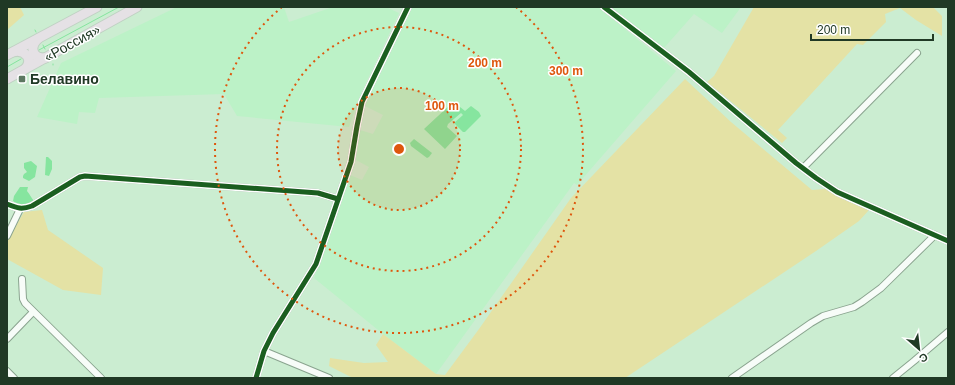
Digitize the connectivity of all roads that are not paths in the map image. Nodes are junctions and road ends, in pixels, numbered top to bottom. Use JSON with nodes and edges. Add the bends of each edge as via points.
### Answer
{"nodes":[{"id":1,"x":97,"y":7,"type":"edge"},
{"id":2,"x":136,"y":7,"type":"edge"},
{"id":3,"x":408,"y":7,"type":"edge"},
{"id":4,"x":604,"y":7,"type":"edge"},
{"id":5,"x":38,"y":39,"type":"junction"},
{"id":6,"x":918,"y":53,"type":"dead end"},
{"id":7,"x":10,"y":54,"type":"edge"},
{"id":8,"x":46,"y":58,"type":"junction"},
{"id":9,"x":25,"y":69,"type":"junction"},
{"id":10,"x":7,"y":79,"type":"edge"},
{"id":11,"x":803,"y":168,"type":"junction"},
{"id":12,"x":338,"y":199,"type":"junction"},
{"id":13,"x":7,"y":204,"type":"edge"},
{"id":14,"x":20,"y":209,"type":"junction"},
{"id":15,"x":935,"y":235,"type":"junction"},
{"id":16,"x":7,"y":236,"type":"edge"},
{"id":17,"x":948,"y":241,"type":"edge"},
{"id":18,"x":22,"y":279,"type":"dead end"},
{"id":19,"x":33,"y":312,"type":"junction"},
{"id":20,"x":948,"y":332,"type":"edge"},
{"id":21,"x":7,"y":338,"type":"edge"},
{"id":22,"x":264,"y":351,"type":"junction"},
{"id":23,"x":7,"y":371,"type":"edge"},
{"id":24,"x":14,"y":378,"type":"edge"},
{"id":25,"x":101,"y":378,"type":"edge"},
{"id":26,"x":256,"y":378,"type":"edge"},
{"id":27,"x":329,"y":378,"type":"edge"},
{"id":28,"x":732,"y":378,"type":"edge"},
{"id":29,"x":893,"y":378,"type":"edge"}],
"edges":[{"from":1,"to":5,"type":"highway","name":"«Россия»"},
{"from":2,"to":8,"type":"highway","name":"«Россия»"},
{"from":3,"to":12,"type":"street","via":[[362,102],[351,162]]},
{"from":4,"to":11,"type":"street","via":[[689,72]]},
{"from":5,"to":7,"type":"highway","name":"«Россия»"},
{"from":5,"to":8,"type":"highway","via":[[33,45],[33,51],[38,57]]},
{"from":6,"to":11,"type":"street"},
{"from":7,"to":9,"type":"highway","via":[[20,52],[27,56],[28,64]]},
{"from":8,"to":9,"type":"highway","name":"«Россия»"},
{"from":9,"to":10,"type":"highway","name":"«Россия»"},
{"from":11,"to":15,"type":"street","via":[[837,192]]},
{"from":12,"to":14,"type":"street","via":[[318,193],[85,176],[32,206]]},
{"from":12,"to":22,"type":"street","via":[[316,264]]},
{"from":13,"to":14,"type":"street"},
{"from":14,"to":16,"type":"street"},
{"from":15,"to":17,"type":"street"},
{"from":15,"to":28,"type":"street","via":[[881,288],[862,302],[822,316]]},
{"from":18,"to":19,"type":"street","via":[[23,299]]},
{"from":19,"to":21,"type":"street"},
{"from":19,"to":25,"type":"street"},
{"from":20,"to":29,"type":"street"},
{"from":22,"to":26,"type":"street"},
{"from":22,"to":27,"type":"street"},
{"from":23,"to":24,"type":"street"}]}
